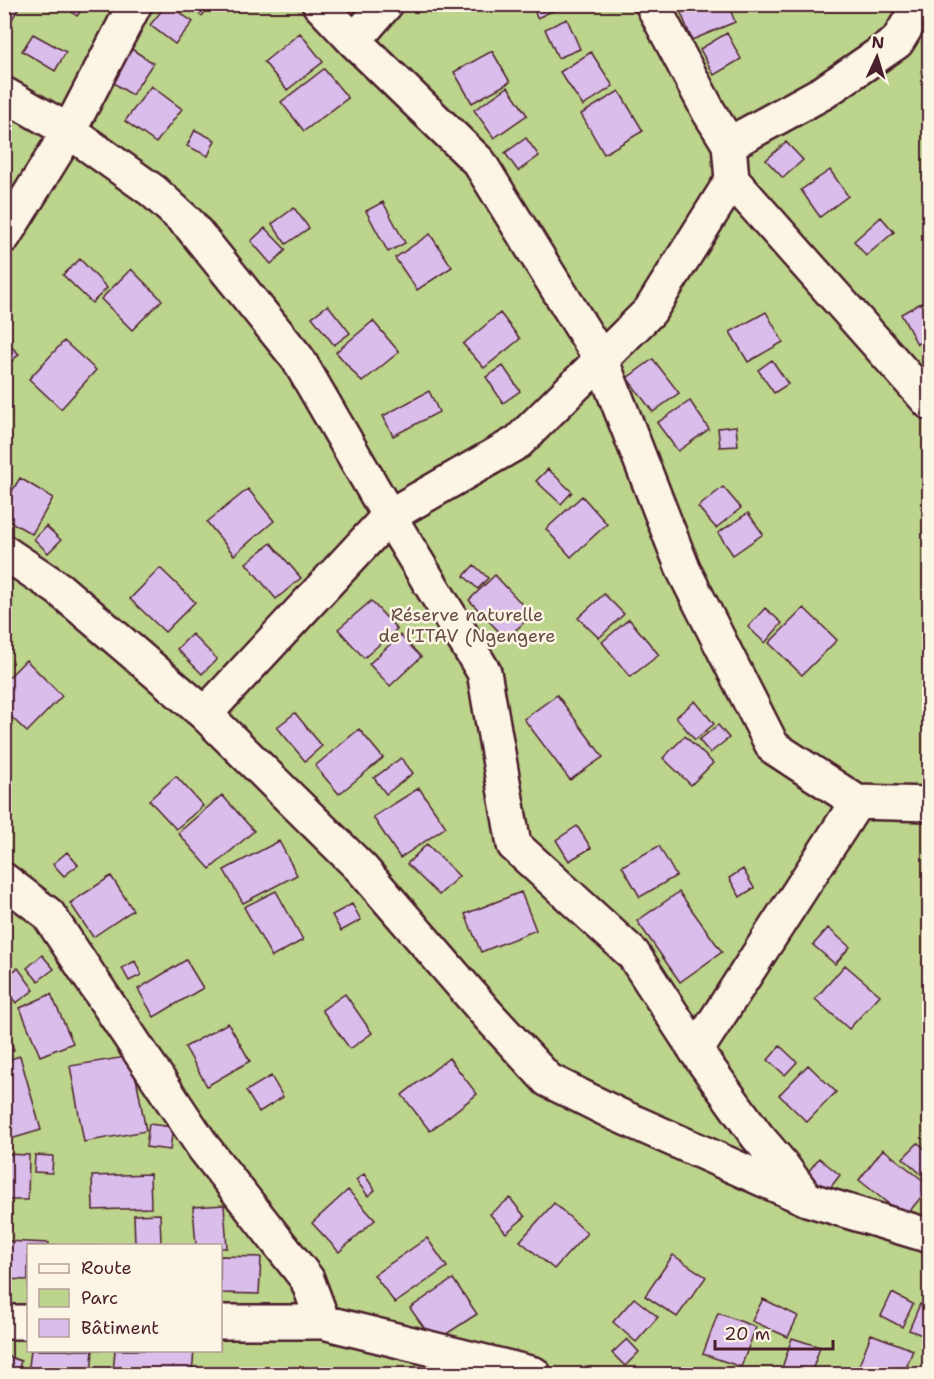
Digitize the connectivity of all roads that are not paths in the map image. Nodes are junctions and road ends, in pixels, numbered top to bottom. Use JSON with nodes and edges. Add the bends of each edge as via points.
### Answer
{"nodes":[{"id":1,"x":135,"y":4,"type":"edge"},
{"id":2,"x":319,"y":4,"type":"edge"},
{"id":3,"x":386,"y":4,"type":"edge"},
{"id":4,"x":651,"y":4,"type":"edge"},
{"id":5,"x":920,"y":4,"type":"edge"},
{"id":6,"x":354,"y":42,"type":"junction"},
{"id":7,"x":4,"y":94,"type":"edge"},
{"id":8,"x":69,"y":131,"type":"junction"},
{"id":9,"x":729,"y":144,"type":"junction"},
{"id":10,"x":732,"y":180,"type":"junction"},
{"id":11,"x":4,"y":236,"type":"edge"},
{"id":12,"x":601,"y":359,"type":"junction"},
{"id":13,"x":930,"y":403,"type":"edge"},
{"id":14,"x":390,"y":516,"type":"junction"},
{"id":15,"x":4,"y":552,"type":"edge"},
{"id":16,"x":205,"y":714,"type":"junction"},
{"id":17,"x":857,"y":802,"type":"junction"},
{"id":18,"x":930,"y":804,"type":"edge"},
{"id":19,"x":4,"y":880,"type":"edge"},
{"id":20,"x":696,"y":1051,"type":"junction"},
{"id":21,"x":807,"y":1199,"type":"junction"},
{"id":22,"x":930,"y":1236,"type":"edge"},
{"id":23,"x":4,"y":1322,"type":"edge"},
{"id":24,"x":27,"y":1322,"type":"edge"},
{"id":25,"x":222,"y":1322,"type":"edge"},
{"id":26,"x":322,"y":1322,"type":"junction"},
{"id":27,"x":534,"y":1374,"type":"edge"}],
"edges":[{"from":1,"to":8,"type":"street"},
{"from":2,"to":6,"type":"street"},
{"from":3,"to":6,"type":"street"},
{"from":4,"to":9,"type":"street"},
{"from":5,"to":9,"type":"street","via":[[897,42],[824,92]]},
{"from":6,"to":12,"type":"street","via":[[479,162]]},
{"from":7,"to":8,"type":"street"},
{"from":8,"to":11,"type":"street"},
{"from":8,"to":14,"type":"street","via":[[153,191],[190,225],[298,359]]},
{"from":9,"to":10,"type":"street"},
{"from":10,"to":12,"type":"street","via":[[650,311]]},
{"from":10,"to":13,"type":"street"},
{"from":12,"to":14,"type":"street","via":[[518,442]]},
{"from":12,"to":17,"type":"street","via":[[684,572],[772,747]]},
{"from":14,"to":16,"type":"street"},
{"from":14,"to":20,"type":"street","via":[[484,672],[514,845],[633,954]]},
{"from":15,"to":16,"type":"street","via":[[59,589]]},
{"from":16,"to":21,"type":"street","via":[[362,869],[548,1080]]},
{"from":17,"to":18,"type":"street"},
{"from":17,"to":20,"type":"street"},
{"from":19,"to":26,"type":"street","via":[[48,914],[204,1148],[307,1279]]},
{"from":20,"to":21,"type":"street"},
{"from":21,"to":22,"type":"street"},
{"from":23,"to":24,"type":"street"},
{"from":25,"to":26,"type":"street"},
{"from":26,"to":27,"type":"street"}]}
